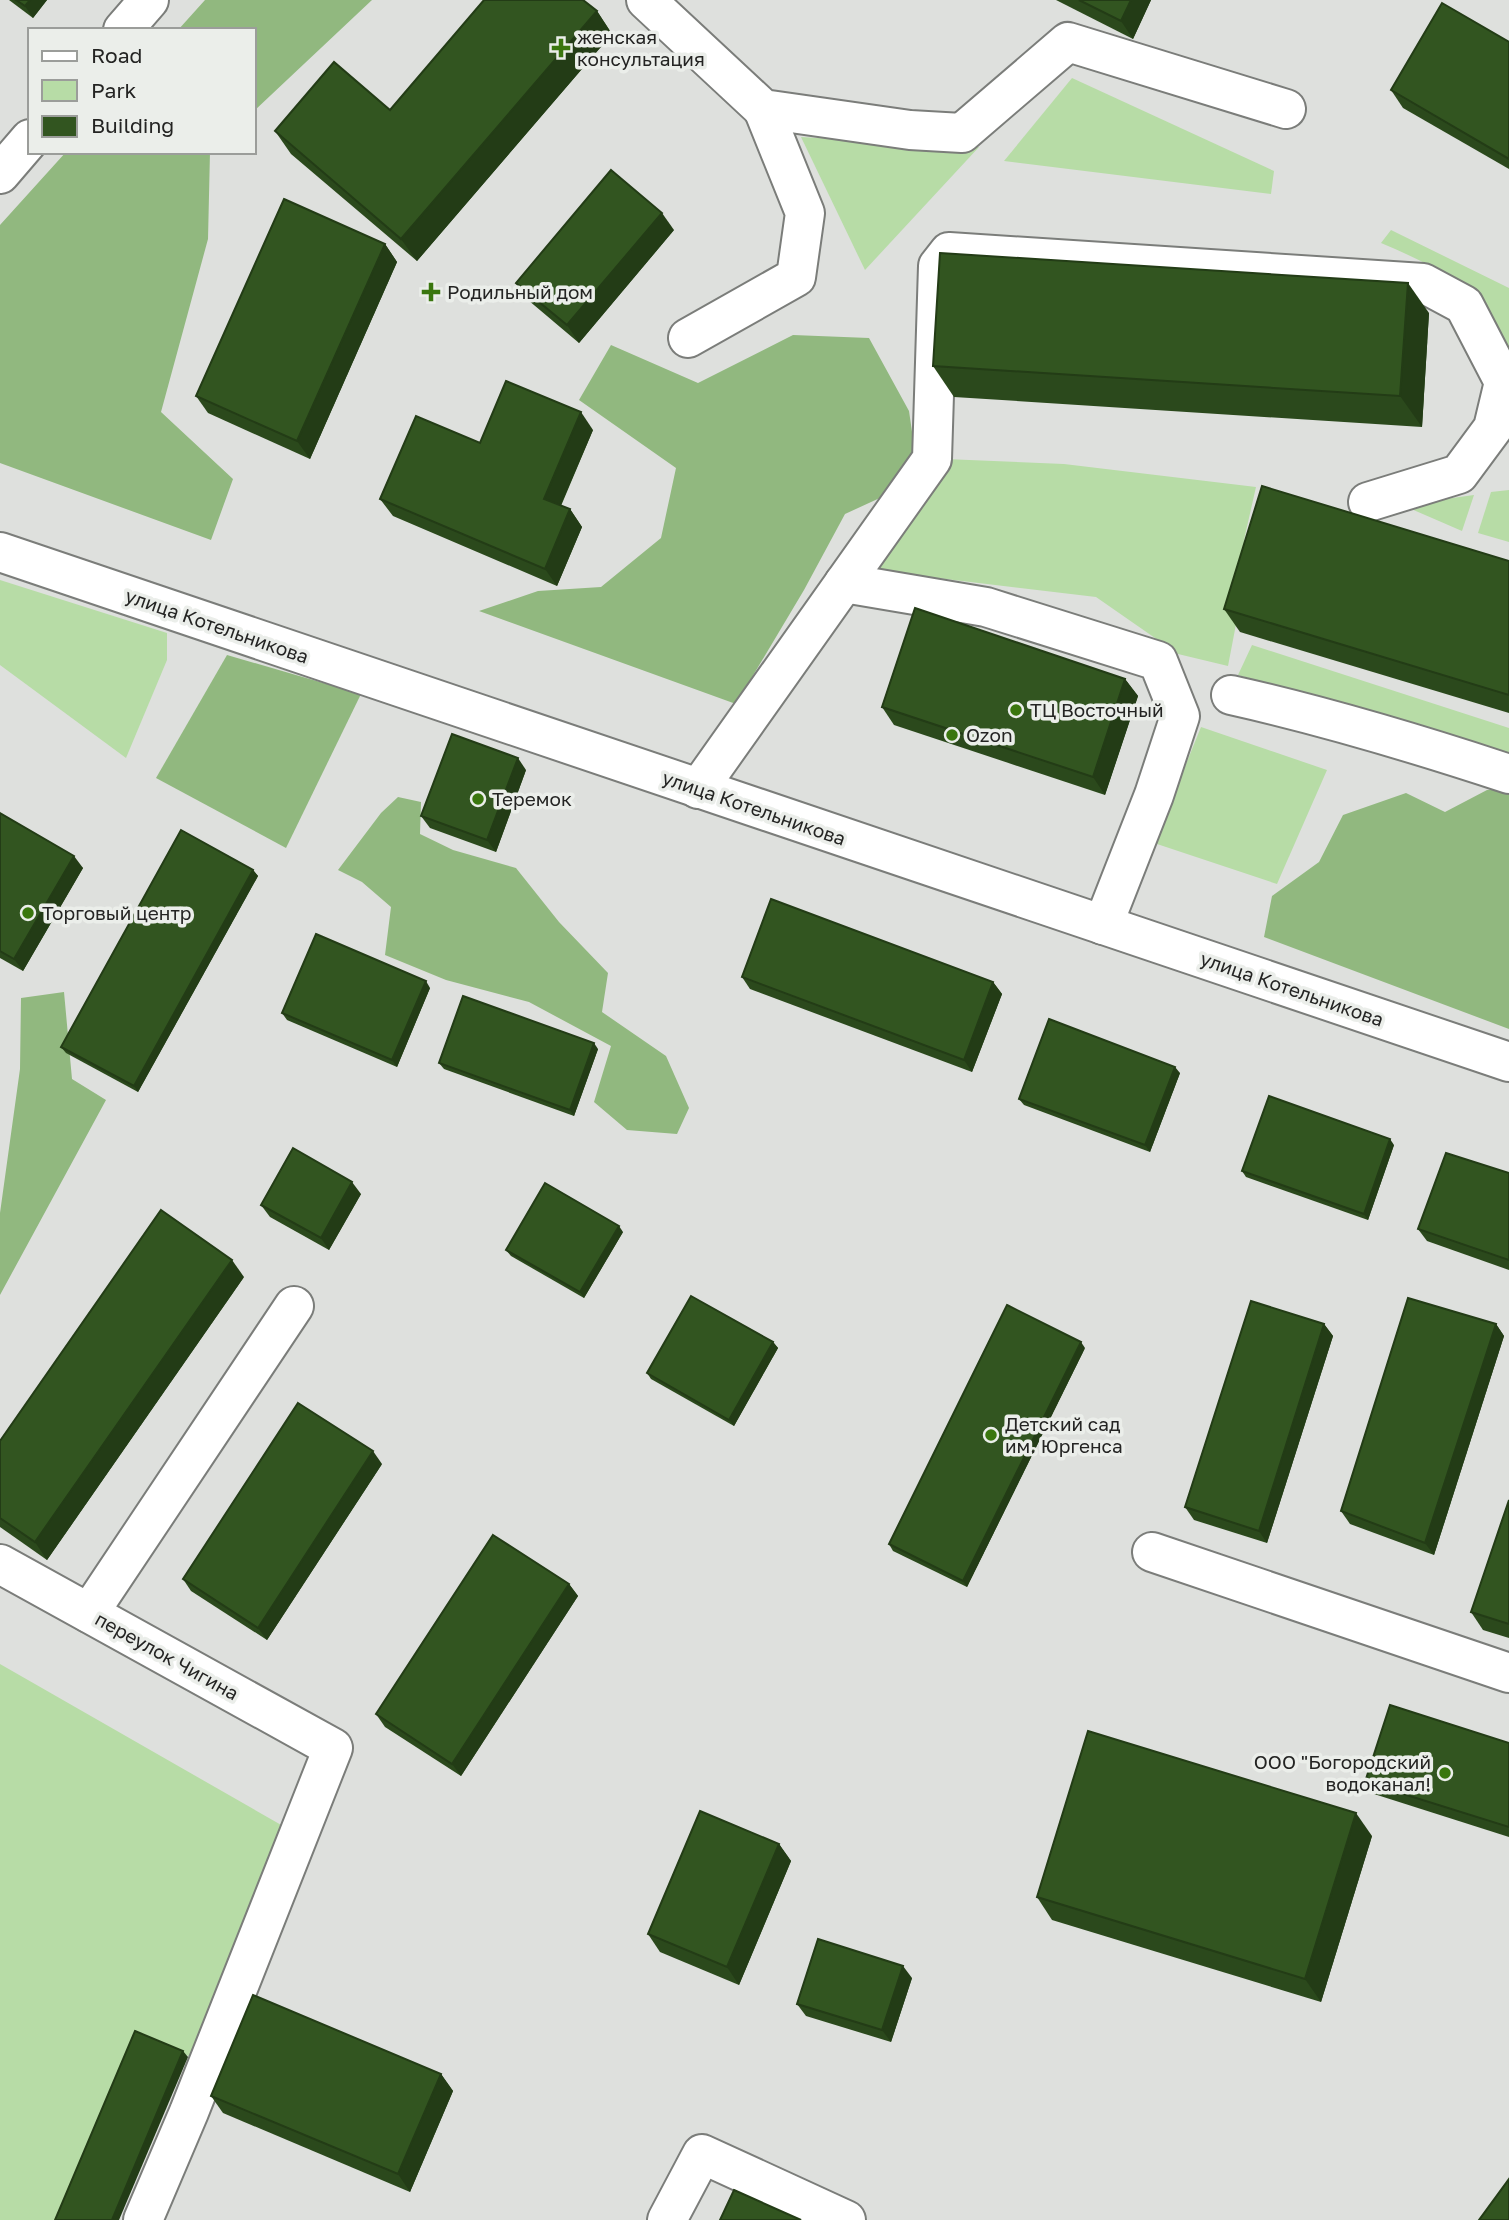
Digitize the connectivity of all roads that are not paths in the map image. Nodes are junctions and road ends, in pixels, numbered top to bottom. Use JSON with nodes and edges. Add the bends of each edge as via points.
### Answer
{"nodes":[{"id":1,"x":149,"y":0,"type":"edge"},
{"id":2,"x":646,"y":0,"type":"edge"},
{"id":3,"x":125,"y":28,"type":"edge"},
{"id":4,"x":763,"y":109,"type":"junction"},
{"id":5,"x":1286,"y":109,"type":"dead end"},
{"id":6,"x":28,"y":141,"type":"edge"},
{"id":7,"x":0,"y":174,"type":"edge"},
{"id":8,"x":688,"y":338,"type":"dead end"},
{"id":9,"x":1501,"y":429,"type":"edge"},
{"id":10,"x":1368,"y":502,"type":"dead end"},
{"id":11,"x":0,"y":552,"type":"edge"},
{"id":12,"x":844,"y":583,"type":"junction"},
{"id":13,"x":1231,"y":695,"type":"dead end"},
{"id":14,"x":1509,"y":774,"type":"edge"},
{"id":15,"x":698,"y":789,"type":"junction"},
{"id":16,"x":1103,"y":925,"type":"junction"},
{"id":17,"x":1509,"y":1062,"type":"edge"},
{"id":18,"x":294,"y":1306,"type":"dead end"},
{"id":19,"x":1152,"y":1552,"type":"dead end"},
{"id":20,"x":0,"y":1564,"type":"edge"},
{"id":21,"x":89,"y":1613,"type":"junction"},
{"id":22,"x":1509,"y":1673,"type":"edge"},
{"id":23,"x":143,"y":2220,"type":"edge"},
{"id":24,"x":667,"y":2220,"type":"edge"},
{"id":25,"x":846,"y":2220,"type":"edge"}],
"edges":[{"from":1,"to":3,"type":"street"},
{"from":2,"to":4,"type":"street"},
{"from":4,"to":5,"type":"street","via":[[962,133],[1068,42]]},
{"from":4,"to":8,"type":"street","via":[[805,214],[796,277]]},
{"from":6,"to":7,"type":"street"},
{"from":9,"to":10,"type":"street","via":[[1459,474]]},
{"from":9,"to":12,"type":"street","via":[[1504,382],[1464,305],[1423,283],[949,252],[937,266],[932,459]]},
{"from":11,"to":15,"type":"street","name":"улица Котельникова"},
{"from":12,"to":15,"type":"street"},
{"from":12,"to":16,"type":"street","via":[[986,607],[1158,661],[1180,716]]},
{"from":13,"to":14,"type":"street"},
{"from":15,"to":16,"type":"street","name":"улица Котельникова"},
{"from":16,"to":17,"type":"street","name":"улица Котельникова"},
{"from":18,"to":21,"type":"street"},
{"from":19,"to":22,"type":"street"},
{"from":20,"to":21,"type":"street","name":"переулок Чигина"},
{"from":21,"to":23,"type":"street","name":"переулок Чигина","via":[[333,1748]]},
{"from":24,"to":25,"type":"street","via":[[702,2154]]}]}
